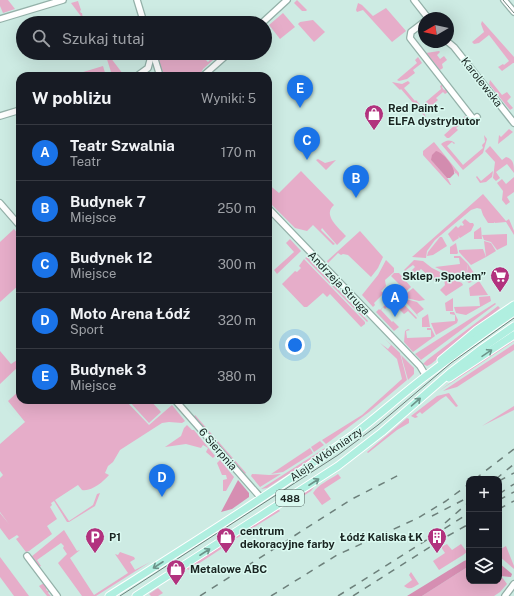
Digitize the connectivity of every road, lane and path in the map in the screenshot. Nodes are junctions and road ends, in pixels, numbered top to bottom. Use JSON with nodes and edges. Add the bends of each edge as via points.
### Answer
{"nodes":[{"id":1,"x":63,"y":0,"type":"edge"},
{"id":2,"x":138,"y":0,"type":"edge"},
{"id":3,"x":287,"y":0,"type":"edge"},
{"id":4,"x":414,"y":0,"type":"edge"},
{"id":5,"x":504,"y":0,"type":"edge"},
{"id":6,"x":423,"y":12,"type":"edge"},
{"id":7,"x":514,"y":12,"type":"edge"},
{"id":8,"x":142,"y":16,"type":"edge"},
{"id":9,"x":270,"y":16,"type":"edge"},
{"id":10,"x":0,"y":19,"type":"edge"},
{"id":11,"x":418,"y":27,"type":"edge"},
{"id":12,"x":454,"y":47,"type":"edge"},
{"id":13,"x":151,"y":60,"type":"edge"},
{"id":14,"x":155,"y":60,"type":"edge"},
{"id":15,"x":221,"y":60,"type":"edge"},
{"id":16,"x":142,"y":72,"type":"edge"},
{"id":17,"x":159,"y":72,"type":"edge"},
{"id":18,"x":208,"y":72,"type":"edge"},
{"id":19,"x":16,"y":111,"type":"edge"},
{"id":20,"x":0,"y":116,"type":"edge"},
{"id":21,"x":477,"y":117,"type":"dead end"},
{"id":22,"x":514,"y":123,"type":"edge"},
{"id":23,"x":0,"y":203,"type":"edge"},
{"id":24,"x":272,"y":212,"type":"edge"},
{"id":25,"x":16,"y":221,"type":"edge"},
{"id":26,"x":514,"y":305,"type":"edge"},
{"id":27,"x":514,"y":312,"type":"edge"},
{"id":28,"x":514,"y":326,"type":"edge"},
{"id":29,"x":514,"y":335,"type":"edge"},
{"id":30,"x":426,"y":376,"type":"junction"},
{"id":31,"x":434,"y":388,"type":"junction"},
{"id":32,"x":179,"y":404,"type":"edge"},
{"id":33,"x":261,"y":498,"type":"junction"},
{"id":34,"x":27,"y":556,"type":"dead end"},
{"id":35,"x":514,"y":584,"type":"edge"},
{"id":36,"x":57,"y":596,"type":"edge"},
{"id":37,"x":109,"y":596,"type":"edge"},
{"id":38,"x":136,"y":596,"type":"edge"},
{"id":39,"x":505,"y":596,"type":"edge"}],
"edges":[{"from":1,"to":10,"type":"street"},
{"from":2,"to":8,"type":"street"},
{"from":3,"to":9,"type":"street"},
{"from":4,"to":6,"type":"street"},
{"from":5,"to":7,"type":"street"},
{"from":11,"to":21,"type":"street","via":[[410,33],[410,38],[474,120]]},
{"from":12,"to":22,"type":"street","name":"Karolewska"},
{"from":13,"to":16,"type":"street","via":[[148,68]]},
{"from":14,"to":17,"type":"street"},
{"from":15,"to":18,"type":"street"},
{"from":19,"to":20,"type":"street"},
{"from":23,"to":25,"type":"street"},
{"from":24,"to":30,"type":"street","name":"Andrzeja Struga"},
{"from":26,"to":30,"type":"main road","via":[[464,339]]},
{"from":27,"to":30,"type":"main road","name":"Aleja Włókniarzy","number":"488"},
{"from":28,"to":31,"type":"main road","name":"Aleja Włókniarzy","number":"488","via":[[473,355]]},
{"from":31,"to":29,"type":"main road","one_way":true},
{"from":30,"to":33,"type":"main road","name":"Aleja Włókniarzy","number":"488","via":[[354,434]]},
{"from":38,"to":31,"type":"main road","name":"Aleja Włókniarzy","number":"488","one_way":true,"via":[[334,469]]},
{"from":32,"to":33,"type":"street","name":"6 Sierpnia"},
{"from":33,"to":37,"type":"main road","name":"Aleja Włókniarzy","number":"488","one_way":true},
{"from":34,"to":36,"type":"street"},
{"from":35,"to":39,"type":"street"}]}
